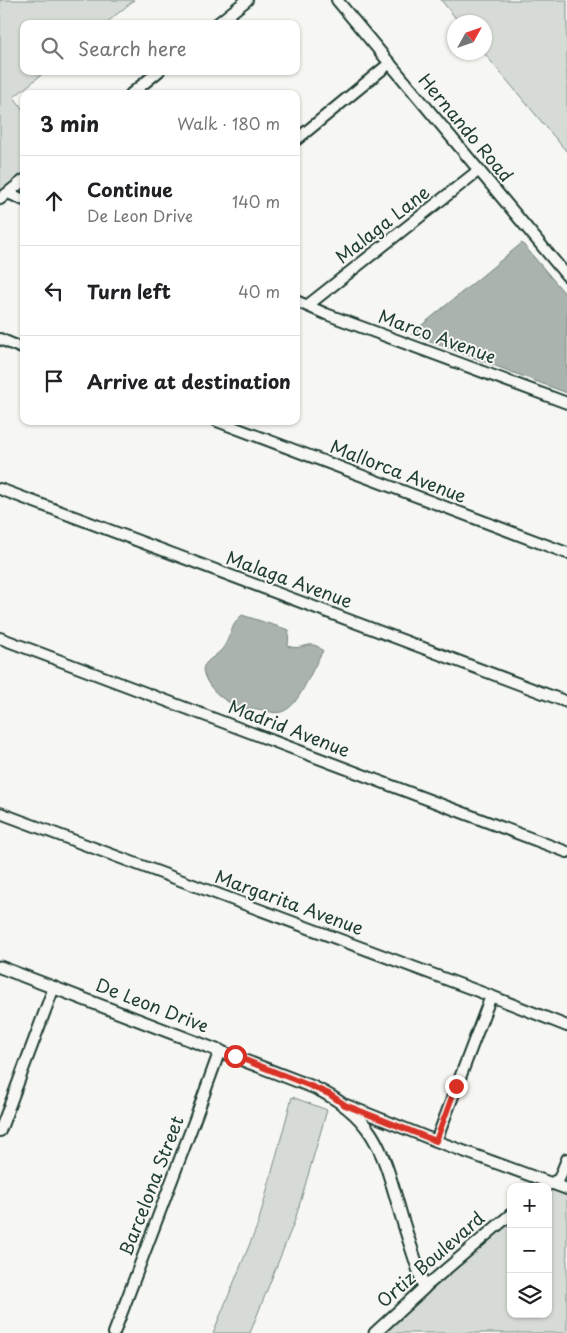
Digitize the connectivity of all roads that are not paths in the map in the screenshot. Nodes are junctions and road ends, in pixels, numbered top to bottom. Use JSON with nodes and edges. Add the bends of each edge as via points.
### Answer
{"nodes":[{"id":1,"x":247,"y":0,"type":"edge"},
{"id":2,"x":337,"y":0,"type":"edge"},
{"id":3,"x":222,"y":20,"type":"edge"},
{"id":4,"x":390,"y":64,"type":"junction"},
{"id":5,"x":153,"y":75,"type":"edge"},
{"id":6,"x":136,"y":90,"type":"edge"},
{"id":7,"x":300,"y":137,"type":"edge"},
{"id":8,"x":479,"y":170,"type":"junction"},
{"id":9,"x":20,"y":183,"type":"edge"},
{"id":10,"x":4,"y":196,"type":"edge"},
{"id":11,"x":20,"y":199,"type":"edge"},
{"id":12,"x":567,"y":276,"type":"edge"},
{"id":13,"x":300,"y":302,"type":"edge"},
{"id":14,"x":308,"y":305,"type":"junction"},
{"id":15,"x":0,"y":339,"type":"edge"},
{"id":16,"x":20,"y":346,"type":"edge"},
{"id":17,"x":567,"y":402,"type":"edge"},
{"id":18,"x":228,"y":425,"type":"edge"},
{"id":19,"x":0,"y":489,"type":"edge"},
{"id":20,"x":567,"y":553,"type":"edge"},
{"id":21,"x":0,"y":638,"type":"edge"},
{"id":22,"x":567,"y":702,"type":"edge"},
{"id":23,"x":0,"y":812,"type":"edge"},
{"id":24,"x":567,"y":852,"type":"edge"},
{"id":25,"x":0,"y":967,"type":"edge"},
{"id":26,"x":54,"y":987,"type":"junction"},
{"id":27,"x":491,"y":996,"type":"junction"},
{"id":28,"x":567,"y":1026,"type":"edge"},
{"id":29,"x":220,"y":1050,"type":"junction"},
{"id":30,"x":345,"y":1105,"type":"junction"},
{"id":31,"x":0,"y":1131,"type":"edge"},
{"id":32,"x":436,"y":1141,"type":"junction"},
{"id":33,"x":567,"y":1159,"type":"edge"},
{"id":34,"x":543,"y":1183,"type":"edge"},
{"id":35,"x":552,"y":1183,"type":"edge"},
{"id":36,"x":552,"y":1186,"type":"edge"},
{"id":37,"x":567,"y":1189,"type":"edge"},
{"id":38,"x":507,"y":1217,"type":"edge"},
{"id":39,"x":424,"y":1288,"type":"junction"},
{"id":40,"x":114,"y":1333,"type":"edge"},
{"id":41,"x":375,"y":1333,"type":"edge"}],
"edges":[{"from":1,"to":3,"type":"street"},
{"from":2,"to":4,"type":"street","name":"Hernando Road"},
{"from":4,"to":7,"type":"street"},
{"from":4,"to":8,"type":"street","name":"Hernando Road"},
{"from":5,"to":6,"type":"street"},
{"from":8,"to":12,"type":"street","name":"Hernando Road"},
{"from":8,"to":14,"type":"street","name":"Malaga Lane"},
{"from":9,"to":10,"type":"street"},
{"from":10,"to":11,"type":"street"},
{"from":13,"to":14,"type":"street","name":"Marco Avenue"},
{"from":14,"to":17,"type":"street","name":"Marco Avenue"},
{"from":15,"to":16,"type":"street"},
{"from":18,"to":20,"type":"street","name":"Mallorca Avenue"},
{"from":19,"to":22,"type":"street","name":"Malaga Avenue"},
{"from":21,"to":24,"type":"street","name":"Madrid Avenue"},
{"from":23,"to":27,"type":"street","name":"Margarita Avenue"},
{"from":25,"to":26,"type":"street","name":"De Leon Drive"},
{"from":26,"to":29,"type":"street","name":"De Leon Drive"},
{"from":26,"to":31,"type":"street"},
{"from":27,"to":28,"type":"street","name":"Margarita Avenue"},
{"from":27,"to":32,"type":"street"},
{"from":29,"to":30,"type":"street","name":"De Leon Drive","via":[[329,1094]]},
{"from":29,"to":40,"type":"street","name":"Barcelona Street"},
{"from":30,"to":32,"type":"street","name":"De Leon Drive"},
{"from":30,"to":39,"type":"street","name":"De Leon Drive","via":[[368,1129],[383,1154]]},
{"from":32,"to":34,"type":"street","name":"De Leon Drive"},
{"from":33,"to":35,"type":"street","via":[[560,1179]]},
{"from":36,"to":37,"type":"street","name":"De Leon Drive"},
{"from":38,"to":39,"type":"street","name":"Ortiz Boulevard"},
{"from":39,"to":41,"type":"street","name":"Ortiz Boulevard"}]}
